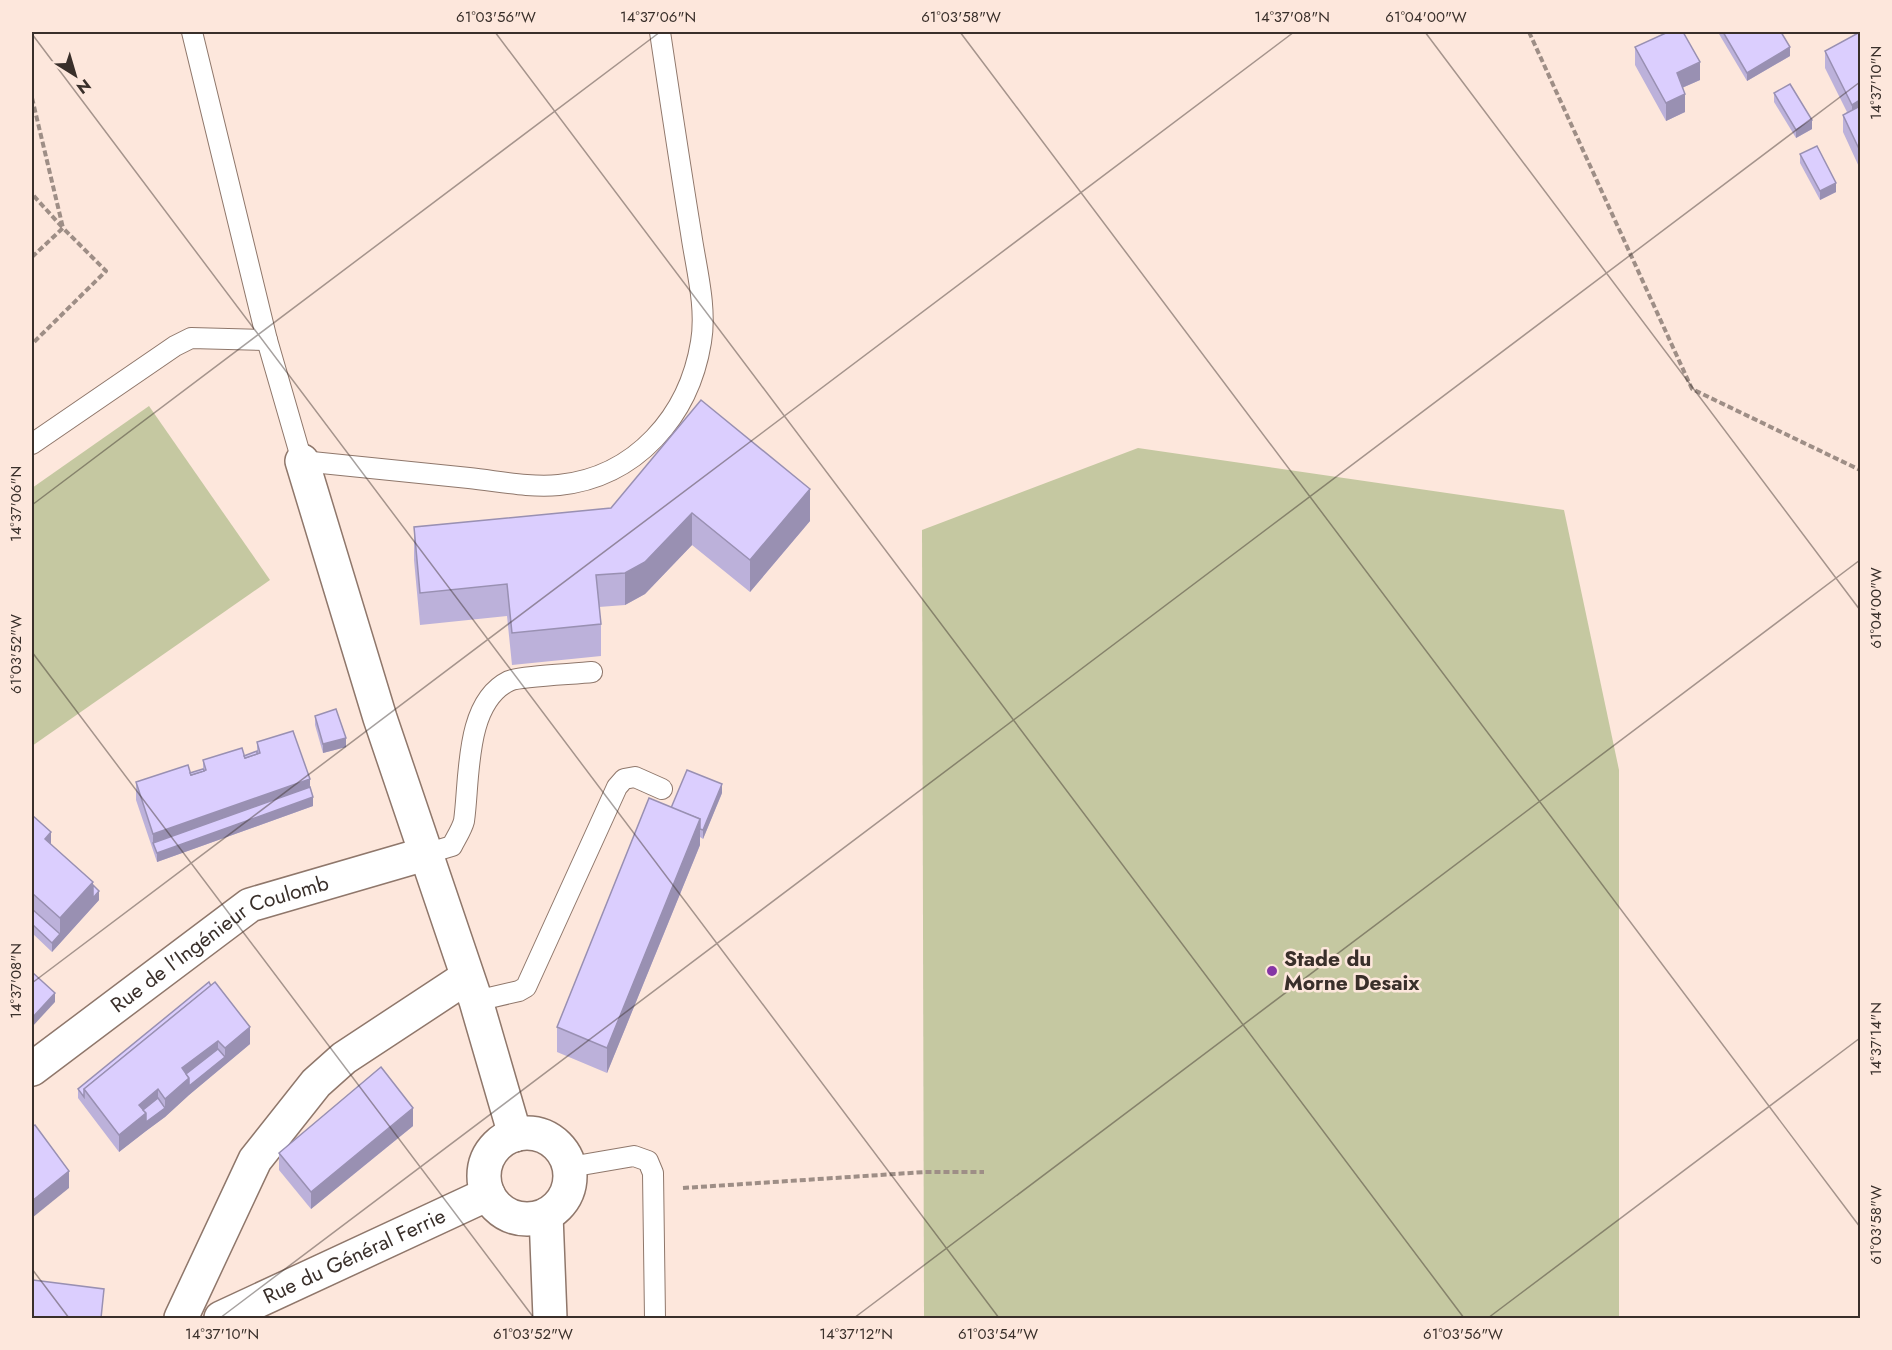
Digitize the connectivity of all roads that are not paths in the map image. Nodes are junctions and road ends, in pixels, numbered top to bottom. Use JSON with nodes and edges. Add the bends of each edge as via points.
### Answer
{"nodes":[{"id":1,"x":192,"y":32,"type":"edge"},
{"id":2,"x":660,"y":32,"type":"edge"},
{"id":3,"x":267,"y":340,"type":"junction"},
{"id":4,"x":32,"y":444,"type":"edge"},
{"id":5,"x":302,"y":461,"type":"junction"},
{"id":6,"x":592,"y":672,"type":"dead end"},
{"id":7,"x":662,"y":789,"type":"dead end"},
{"id":8,"x":425,"y":854,"type":"junction"},
{"id":9,"x":472,"y":989,"type":"junction"},
{"id":10,"x":32,"y":1069,"type":"edge"},
{"id":11,"x":515,"y":1135,"type":"junction"},
{"id":12,"x":570,"y":1167,"type":"junction"},
{"id":13,"x":488,"y":1194,"type":"junction"},
{"id":14,"x":546,"y":1215,"type":"junction"},
{"id":15,"x":181,"y":1318,"type":"edge"},
{"id":16,"x":221,"y":1318,"type":"edge"},
{"id":17,"x":550,"y":1318,"type":"edge"},
{"id":18,"x":655,"y":1318,"type":"edge"}],
"edges":[{"from":1,"to":3,"type":"lane"},
{"from":2,"to":5,"type":"lane","via":[[702,340],[695,367],[670,421],[654,441],[636,457],[610,471],[559,485]]},
{"from":3,"to":4,"type":"lane","via":[[191,338]]},
{"from":3,"to":5,"type":"lane"},
{"from":5,"to":8,"type":"street"},
{"from":6,"to":8,"type":"lane","via":[[510,680],[493,694],[476,725],[463,823],[452,846]]},
{"from":7,"to":9,"type":"lane","via":[[635,777],[624,779],[617,787],[526,987],[519,991]]},
{"from":8,"to":9,"type":"street"},
{"from":8,"to":10,"type":"street","name":"Rue de l'Ingénieur Coulomb","via":[[250,905]]},
{"from":9,"to":11,"type":"street"},
{"from":9,"to":15,"type":"street","via":[[344,1058],[315,1083],[248,1172]]},
{"from":11,"to":12,"type":"street","via":[[529,1132],[556,1142]]},
{"from":11,"to":13,"type":"street","via":[[501,1141],[485,1165]]},
{"from":12,"to":14,"type":"street","via":[[571,1182],[566,1195]]},
{"from":12,"to":18,"type":"lane","via":[[634,1156],[648,1161],[653,1173]]},
{"from":13,"to":14,"type":"street","via":[[506,1214],[519,1219],[533,1220]]},
{"from":13,"to":16,"type":"street","name":"Rue du Général Ferrie"},
{"from":14,"to":17,"type":"street"}]}
